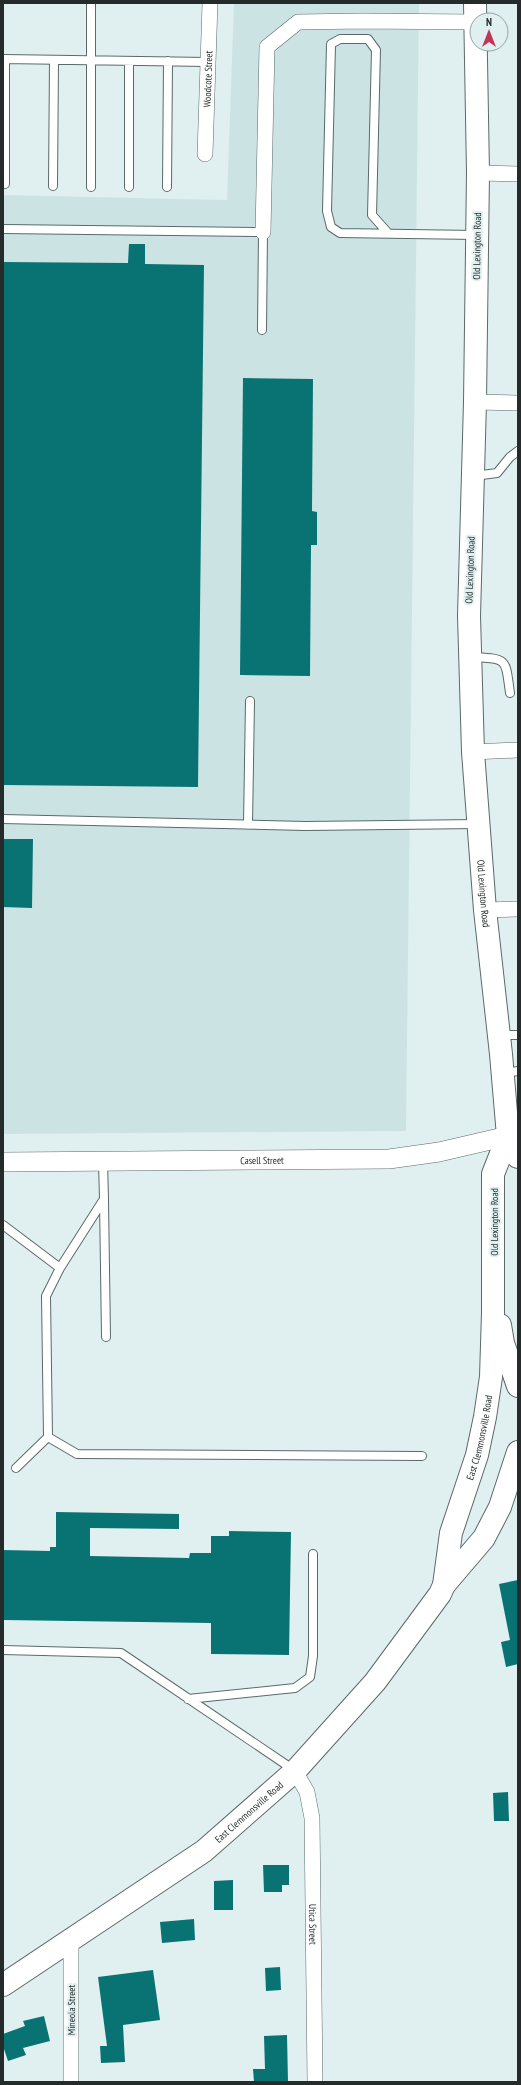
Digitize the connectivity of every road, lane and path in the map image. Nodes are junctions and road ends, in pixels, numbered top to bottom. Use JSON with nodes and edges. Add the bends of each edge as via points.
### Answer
{"nodes":[{"id":1,"x":91,"y":3,"type":"edge"},
{"id":2,"x":210,"y":3,"type":"edge"},
{"id":3,"x":469,"y":13,"type":"edge"},
{"id":4,"x":476,"y":52,"type":"edge"},
{"id":5,"x":4,"y":59,"type":"edge"},
{"id":6,"x":54,"y":60,"type":"junction"},
{"id":7,"x":90,"y":61,"type":"junction"},
{"id":8,"x":128,"y":61,"type":"junction"},
{"id":9,"x":168,"y":61,"type":"junction"},
{"id":10,"x":208,"y":62,"type":"junction"},
{"id":11,"x":205,"y":154,"type":"dead end"},
{"id":12,"x":478,"y":173,"type":"junction"},
{"id":13,"x":518,"y":174,"type":"edge"},
{"id":14,"x":5,"y":184,"type":"dead end"},
{"id":15,"x":53,"y":186,"type":"dead end"},
{"id":16,"x":91,"y":187,"type":"dead end"},
{"id":17,"x":129,"y":187,"type":"dead end"},
{"id":18,"x":167,"y":187,"type":"dead end"},
{"id":19,"x":3,"y":229,"type":"edge"},
{"id":20,"x":263,"y":232,"type":"junction"},
{"id":21,"x":388,"y":233,"type":"junction"},
{"id":22,"x":477,"y":235,"type":"junction"},
{"id":23,"x":262,"y":330,"type":"dead end"},
{"id":24,"x":475,"y":402,"type":"junction"},
{"id":25,"x":518,"y":403,"type":"edge"},
{"id":26,"x":518,"y":451,"type":"edge"},
{"id":27,"x":473,"y":476,"type":"junction"},
{"id":28,"x":470,"y":657,"type":"junction"},
{"id":29,"x":510,"y":693,"type":"dead end"},
{"id":30,"x":250,"y":701,"type":"dead end"},
{"id":31,"x":518,"y":750,"type":"edge"},
{"id":32,"x":473,"y":752,"type":"junction"},
{"id":33,"x":3,"y":819,"type":"edge"},
{"id":34,"x":479,"y":824,"type":"junction"},
{"id":35,"x":248,"y":825,"type":"junction"},
{"id":36,"x":485,"y":910,"type":"junction"},
{"id":37,"x":518,"y":910,"type":"edge"},
{"id":38,"x":508,"y":1035,"type":"edge"},
{"id":39,"x":510,"y":1072,"type":"edge"},
{"id":40,"x":513,"y":1135,"type":"edge"},
{"id":41,"x":518,"y":1157,"type":"edge"},
{"id":42,"x":3,"y":1162,"type":"edge"},
{"id":43,"x":104,"y":1162,"type":"junction"},
{"id":44,"x":104,"y":1200,"type":"junction"},
{"id":45,"x":3,"y":1225,"type":"edge"},
{"id":46,"x":60,"y":1268,"type":"junction"},
{"id":47,"x":494,"y":1287,"type":"junction"},
{"id":48,"x":106,"y":1337,"type":"dead end"},
{"id":49,"x":518,"y":1386,"type":"edge"},
{"id":50,"x":48,"y":1437,"type":"junction"},
{"id":51,"x":518,"y":1452,"type":"edge"},
{"id":52,"x":422,"y":1456,"type":"dead end"},
{"id":53,"x":16,"y":1468,"type":"dead end"},
{"id":54,"x":313,"y":1554,"type":"dead end"},
{"id":55,"x":444,"y":1585,"type":"junction"},
{"id":56,"x":3,"y":1650,"type":"edge"},
{"id":57,"x":188,"y":1698,"type":"junction"},
{"id":58,"x":295,"y":1771,"type":"junction"},
{"id":59,"x":71,"y":1938,"type":"junction"},
{"id":60,"x":3,"y":1984,"type":"edge"},
{"id":61,"x":71,"y":2082,"type":"edge"},
{"id":62,"x":315,"y":2082,"type":"edge"}],
"edges":[{"from":1,"to":7,"type":"lane"},
{"from":2,"to":10,"type":"street","name":"Woodcote Street"},
{"from":3,"to":20,"type":"street","via":[[364,21],[298,22],[267,47]]},
{"from":4,"to":12,"type":"main road","name":"Old Lexington Road"},
{"from":5,"to":6,"type":"lane"},
{"from":5,"to":14,"type":"lane"},
{"from":6,"to":7,"type":"lane"},
{"from":6,"to":15,"type":"lane"},
{"from":7,"to":8,"type":"lane"},
{"from":7,"to":16,"type":"lane"},
{"from":8,"to":9,"type":"lane"},
{"from":8,"to":17,"type":"lane"},
{"from":9,"to":10,"type":"lane"},
{"from":9,"to":18,"type":"lane"},
{"from":10,"to":11,"type":"street","name":"Woodcote Street"},
{"from":12,"to":13,"type":"street"},
{"from":12,"to":22,"type":"main road","name":"Old Lexington Road"},
{"from":19,"to":20,"type":"lane"},
{"from":20,"to":23,"type":"lane"},
{"from":21,"to":21,"type":"lane","via":[[372,215],[376,50],[368,40],[340,39],[331,44],[326,211],[331,227],[340,233]]},
{"from":21,"to":22,"type":"lane"},
{"from":22,"to":24,"type":"main road","name":"Old Lexington Road"},
{"from":24,"to":25,"type":"street"},
{"from":24,"to":27,"type":"main road","name":"Old Lexington Road"},
{"from":26,"to":27,"type":"lane","via":[[497,473]]},
{"from":27,"to":28,"type":"main road","name":"Old Lexington Road"},
{"from":28,"to":29,"type":"lane","via":[[504,661]]},
{"from":28,"to":32,"type":"main road","name":"Old Lexington Road"},
{"from":30,"to":35,"type":"lane"},
{"from":31,"to":32,"type":"street"},
{"from":32,"to":34,"type":"main road","name":"Old Lexington Road"},
{"from":33,"to":35,"type":"lane"},
{"from":34,"to":35,"type":"lane"},
{"from":34,"to":36,"type":"main road","name":"Old Lexington Road"},
{"from":36,"to":37,"type":"street"},
{"from":36,"to":38,"type":"main road","name":"Old Lexington Road"},
{"from":38,"to":39,"type":"main road","name":"Old Lexington Road"},
{"from":39,"to":40,"type":"main road","name":"Old Lexington Road"},
{"from":40,"to":41,"type":"main road","name":"Old Lexington Road"},
{"from":40,"to":43,"type":"street","name":"Casell Street","via":[[439,1152],[389,1159]]},
{"from":40,"to":47,"type":"main road","name":"Old Lexington Road","via":[[493,1174]]},
{"from":42,"to":43,"type":"street","name":"Casell Street"},
{"from":43,"to":44,"type":"lane"},
{"from":44,"to":46,"type":"lane"},
{"from":44,"to":48,"type":"lane"},
{"from":45,"to":46,"type":"lane"},
{"from":46,"to":50,"type":"lane","via":[[46,1296]]},
{"from":47,"to":49,"type":"main road","via":[[503,1343]]},
{"from":47,"to":55,"type":"main road","name":"East Clemmonsville Road","via":[[491,1377],[485,1416],[475,1463],[451,1533]]},
{"from":50,"to":52,"type":"lane","via":[[77,1454]]},
{"from":50,"to":53,"type":"lane"},
{"from":51,"to":55,"type":"main road","name":"East Clemmonsville Road","via":[[500,1507],[484,1538]]},
{"from":54,"to":57,"type":"lane","via":[[313,1656],[310,1677],[295,1688]]},
{"from":55,"to":58,"type":"main road","name":"East Clemmonsville Road","via":[[440,1594],[374,1682]]},
{"from":56,"to":57,"type":"lane","via":[[121,1653]]},
{"from":57,"to":58,"type":"lane"},
{"from":58,"to":59,"type":"main road","name":"East Clemmonsville Road","via":[[204,1851]]},
{"from":58,"to":62,"type":"street","name":"Utica Street","via":[[307,1792],[312,1818]]},
{"from":59,"to":60,"type":"main road","name":"East Clemmonsville Road"},
{"from":59,"to":61,"type":"street","name":"Mineola Street"}]}
